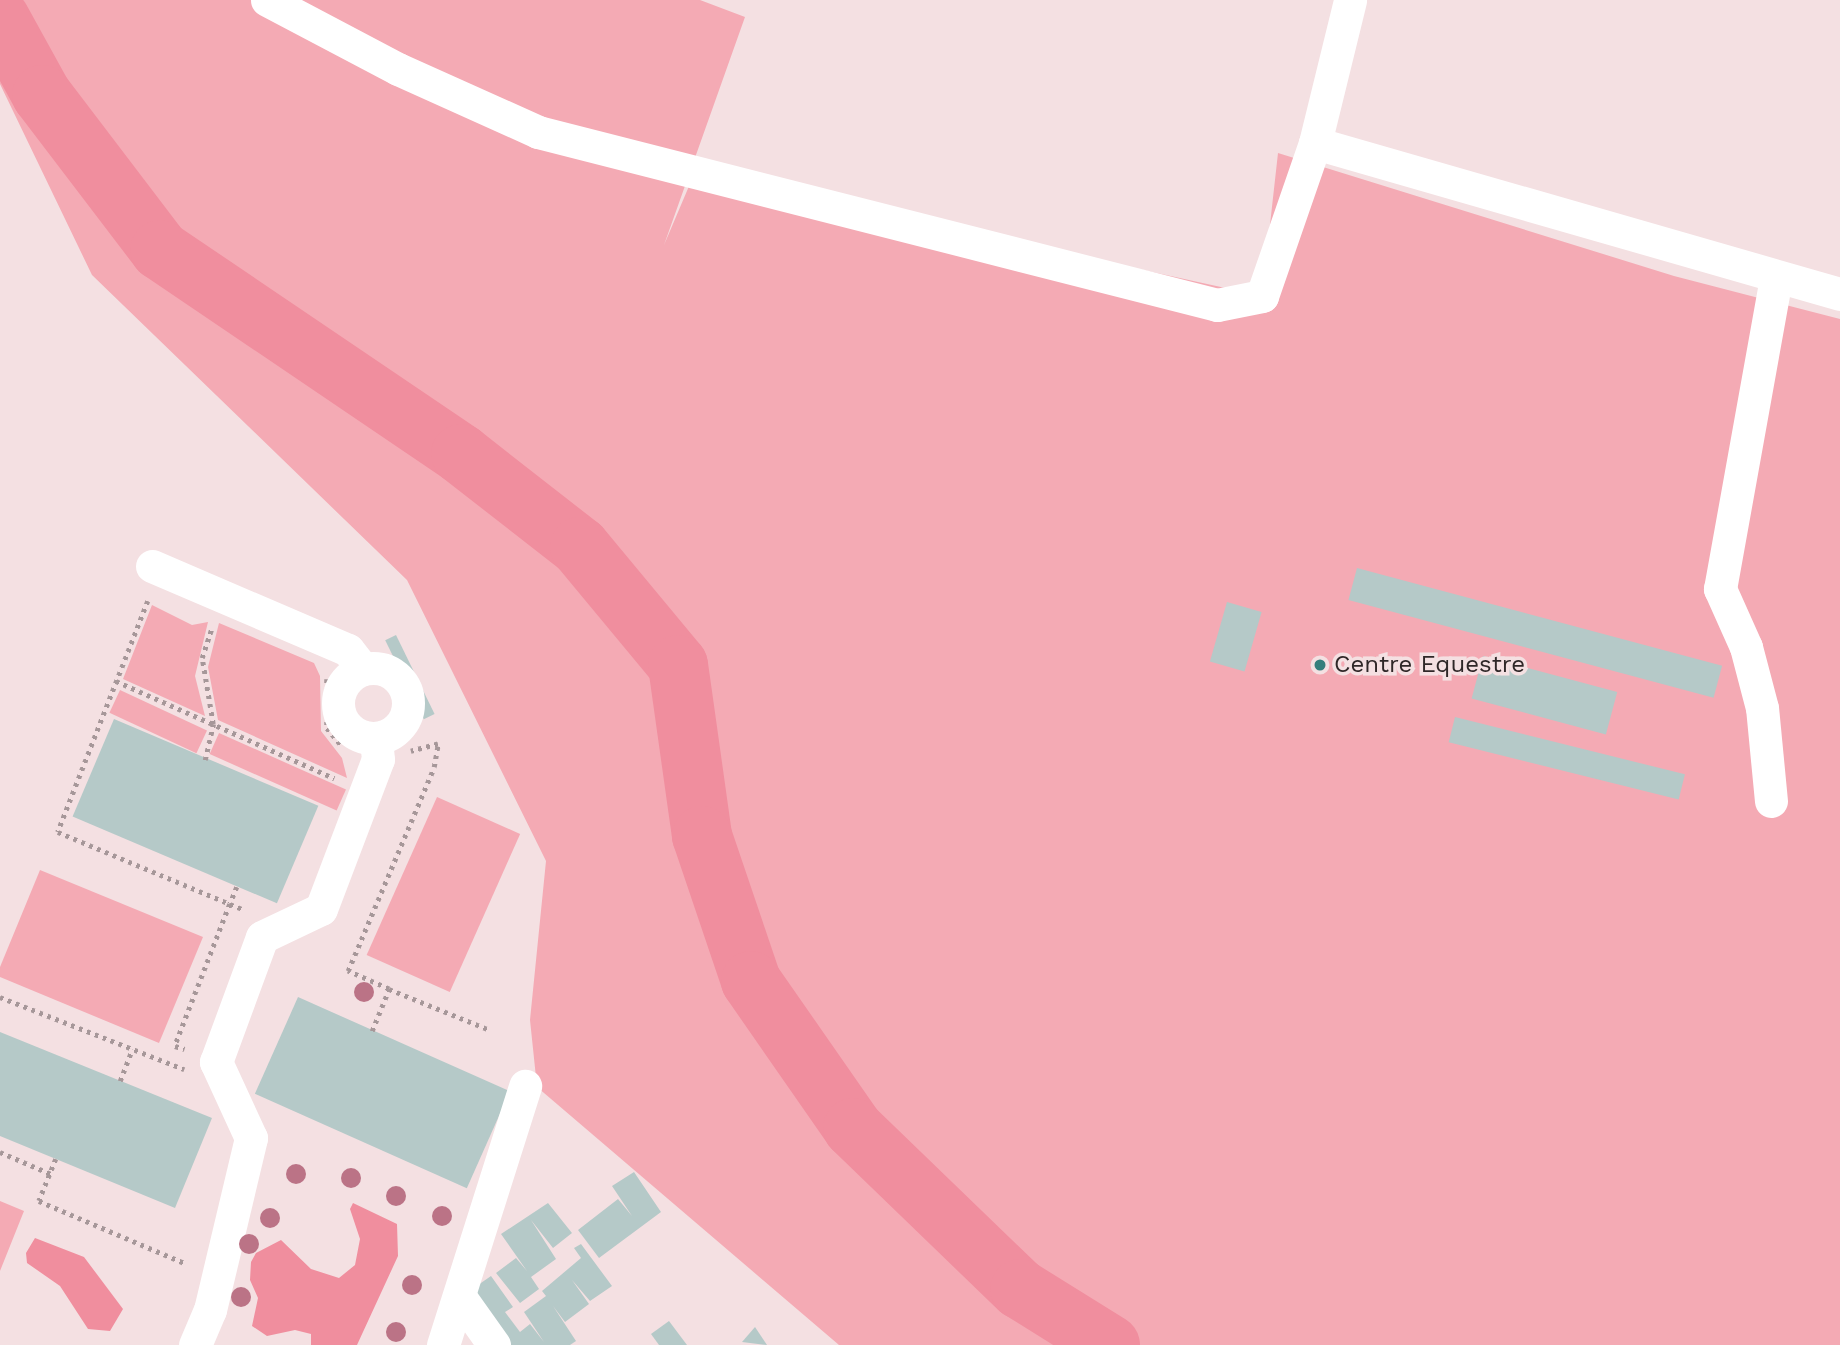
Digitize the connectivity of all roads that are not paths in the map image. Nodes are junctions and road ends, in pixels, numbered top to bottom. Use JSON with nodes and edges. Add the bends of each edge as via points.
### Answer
{"nodes":[{"id":1,"x":267,"y":0,"type":"edge"},
{"id":2,"x":1350,"y":0,"type":"edge"},
{"id":3,"x":1315,"y":143,"type":"junction"},
{"id":4,"x":1776,"y":279,"type":"junction"},
{"id":5,"x":1840,"y":294,"type":"edge"},
{"id":6,"x":152,"y":566,"type":"dead end"},
{"id":7,"x":363,"y":669,"type":"junction"},
{"id":8,"x":377,"y":749,"type":"junction"},
{"id":9,"x":1771,"y":801,"type":"dead end"},
{"id":10,"x":526,"y":1086,"type":"dead end"},
{"id":11,"x":460,"y":1297,"type":"junction"},
{"id":12,"x":195,"y":1345,"type":"edge"},
{"id":13,"x":443,"y":1345,"type":"edge"},
{"id":14,"x":494,"y":1345,"type":"edge"}],
"edges":[{"from":1,"to":3,"type":"street","via":[[398,69],[538,132],[1217,305],[1262,296]]},
{"from":2,"to":3,"type":"street"},
{"from":3,"to":4,"type":"street"},
{"from":4,"to":5,"type":"street"},
{"from":4,"to":9,"type":"street","via":[[1720,589],[1746,648],[1762,708]]},
{"from":6,"to":7,"type":"street","via":[[348,650]]},
{"from":7,"to":8,"type":"street","via":[[352,673],[340,687],[337,705],[343,723]]},
{"from":7,"to":8,"type":"street","via":[[388,670],[403,682],[409,700],[406,718]]},
{"from":8,"to":12,"type":"street","via":[[321,909],[262,937],[216,1062],[251,1138],[210,1310]]},
{"from":10,"to":11,"type":"street"},
{"from":11,"to":13,"type":"street"},
{"from":11,"to":14,"type":"street"}]}
